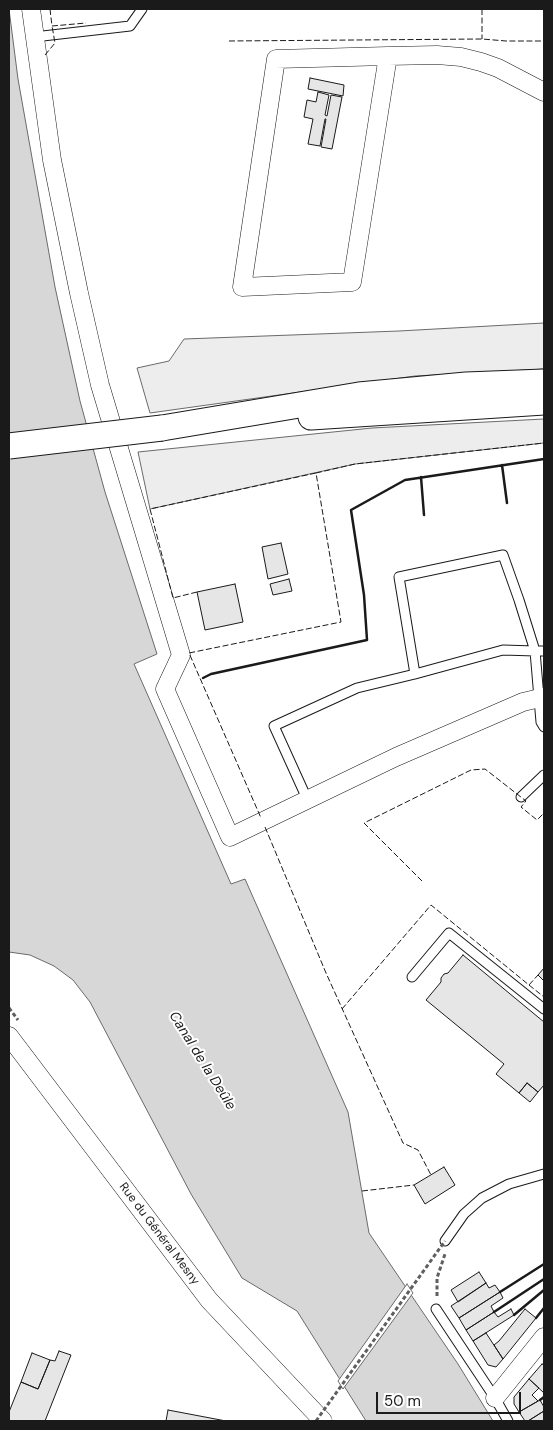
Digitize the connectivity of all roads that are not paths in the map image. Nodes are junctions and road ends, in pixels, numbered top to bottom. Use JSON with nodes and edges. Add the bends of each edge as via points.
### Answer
{"nodes":[{"id":1,"x":31,"y":9,"type":"edge"},
{"id":2,"x":142,"y":9,"type":"edge"},
{"id":3,"x":34,"y":37,"type":"junction"},
{"id":4,"x":388,"y":56,"type":"junction"},
{"id":5,"x":544,"y":92,"type":"edge"},
{"id":6,"x":544,"y":382,"type":"edge"},
{"id":7,"x":544,"y":402,"type":"edge"},
{"id":8,"x":162,"y":428,"type":"junction"},
{"id":9,"x":9,"y":446,"type":"edge"},
{"id":10,"x":540,"y":651,"type":"edge"},
{"id":11,"x":415,"y":674,"type":"junction"},
{"id":12,"x":542,"y":698,"type":"edge"},
{"id":13,"x":544,"y":727,"type":"edge"},
{"id":14,"x":544,"y":775,"type":"edge"},
{"id":15,"x":520,"y":797,"type":"dead end"},
{"id":16,"x":308,"y":801,"type":"junction"},
{"id":17,"x":412,"y":977,"type":"dead end"},
{"id":18,"x":544,"y":1010,"type":"edge"},
{"id":19,"x":15,"y":1030,"type":"edge"},
{"id":20,"x":544,"y":1174,"type":"edge"},
{"id":21,"x":447,"y":1239,"type":"road end"},
{"id":22,"x":436,"y":1309,"type":"road end"},
{"id":23,"x":544,"y":1337,"type":"edge"},
{"id":24,"x":495,"y":1398,"type":"junction"},
{"id":25,"x":322,"y":1421,"type":"edge"},
{"id":26,"x":508,"y":1421,"type":"edge"}],
"edges":[{"from":1,"to":3,"type":"street"},
{"from":2,"to":3,"type":"lane","via":[[130,26]]},
{"from":3,"to":16,"type":"street","via":[[52,160],[78,294],[100,385],[181,655],[166,689],[230,838]]},
{"from":4,"to":4,"type":"street","via":[[276,59],[242,287],[352,282]]},
{"from":4,"to":5,"type":"street","via":[[437,56],[481,62]]},
{"from":6,"to":8,"type":"main road","via":[[359,395]]},
{"from":7,"to":8,"type":"main road"},
{"from":8,"to":9,"type":"main road","bridge":true},
{"from":10,"to":11,"type":"lane","via":[[503,650]]},
{"from":10,"to":11,"type":"lane","via":[[503,555],[399,577]]},
{"from":10,"to":12,"type":"lane"},
{"from":11,"to":16,"type":"lane","via":[[357,688],[274,726]]},
{"from":12,"to":13,"type":"lane","via":[[541,722]]},
{"from":12,"to":16,"type":"street","via":[[522,702],[406,753]]},
{"from":14,"to":15,"type":"lane"},
{"from":17,"to":18,"type":"lane","via":[[449,933]]},
{"from":19,"to":25,"type":"street","name":"Rue du Général Mesny","via":[[204,1294]]},
{"from":20,"to":21,"type":"lane","via":[[510,1184],[482,1198],[464,1214]]},
{"from":22,"to":24,"type":"lane"},
{"from":23,"to":24,"type":"street"},
{"from":24,"to":26,"type":"lane"}]}
